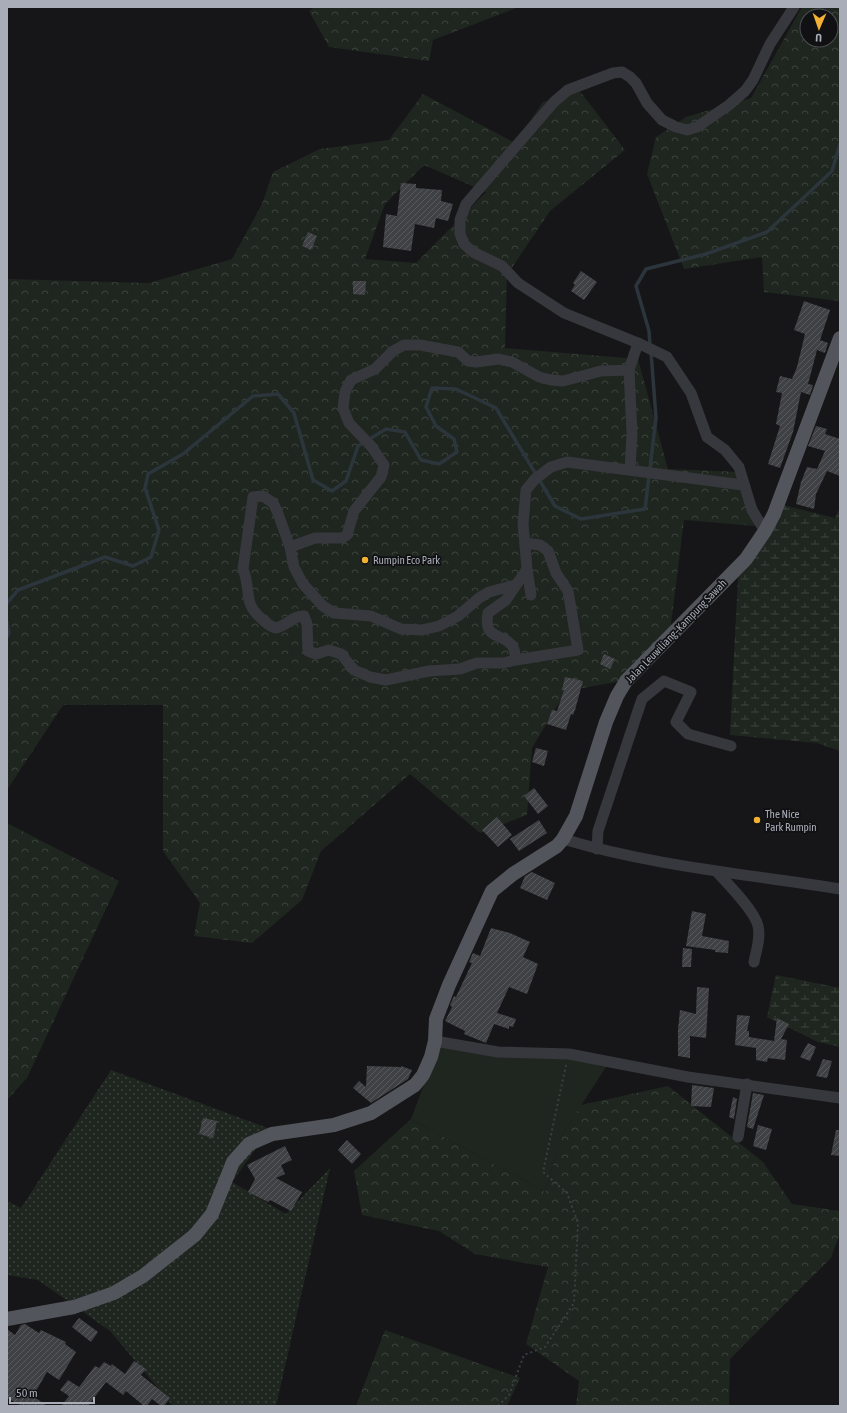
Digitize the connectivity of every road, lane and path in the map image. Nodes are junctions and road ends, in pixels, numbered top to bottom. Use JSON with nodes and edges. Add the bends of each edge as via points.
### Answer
{"nodes":[{"id":1,"x":794,"y":7,"type":"edge"},
{"id":2,"x":840,"y":338,"type":"edge"},
{"id":3,"x":642,"y":344,"type":"junction"},
{"id":4,"x":628,"y":370,"type":"junction"},
{"id":5,"x":630,"y":469,"type":"junction"},
{"id":6,"x":743,"y":485,"type":"junction"},
{"id":7,"x":765,"y":531,"type":"junction"},
{"id":8,"x":525,"y":543,"type":"junction"},
{"id":9,"x":290,"y":546,"type":"junction"},
{"id":10,"x":527,"y":569,"type":"junction"},
{"id":11,"x":515,"y":585,"type":"junction"},
{"id":12,"x":531,"y":594,"type":"dead end"},
{"id":13,"x":516,"y":660,"type":"junction"},
{"id":14,"x":731,"y":746,"type":"dead end"},
{"id":15,"x":563,"y":839,"type":"junction"},
{"id":16,"x":598,"y":850,"type":"junction"},
{"id":17,"x":717,"y":872,"type":"junction"},
{"id":18,"x":840,"y":889,"type":"edge"},
{"id":19,"x":754,"y":962,"type":"dead end"},
{"id":20,"x":435,"y":1041,"type":"junction"},
{"id":21,"x":569,"y":1054,"type":"junction"},
{"id":22,"x":747,"y":1084,"type":"junction"},
{"id":23,"x":840,"y":1098,"type":"edge"},
{"id":24,"x":738,"y":1138,"type":"dead end"},
{"id":25,"x":7,"y":1319,"type":"edge"},
{"id":26,"x":498,"y":1406,"type":"edge"}],
"edges":[{"from":1,"to":3,"type":"street","via":[[770,44],[745,91],[697,127],[687,130],[662,120],[630,77],[622,72],[613,73],[568,90],[554,102],[466,204],[460,220],[460,234],[464,244],[473,252],[502,266],[518,282],[564,313]]},
{"from":2,"to":7,"type":"main road","name":"Jalan Leuwiliang–Kampung Sawah","via":[[774,514]]},
{"from":3,"to":4,"type":"street"},
{"from":3,"to":6,"type":"street","via":[[667,358],[691,393],[707,437],[725,450],[739,467]]},
{"from":4,"to":5,"type":"street","via":[[632,434]]},
{"from":4,"to":9,"type":"street","via":[[601,371],[563,381],[539,377],[512,362],[499,359],[468,361],[458,352],[420,345],[404,345],[392,351],[375,369],[351,380],[345,392],[343,408],[349,423],[362,435],[384,465],[381,477],[354,511],[347,536],[315,538]]},
{"from":5,"to":6,"type":"street"},
{"from":5,"to":8,"type":"street","via":[[567,462],[550,467],[526,490],[523,524]]},
{"from":6,"to":7,"type":"street","via":[[752,510]]},
{"from":7,"to":15,"type":"main road","name":"Jalan Leuwiliang–Kampung Sawah","via":[[746,559],[626,681],[606,722],[576,816]]},
{"from":8,"to":10,"type":"street"},
{"from":8,"to":13,"type":"street","via":[[540,545],[548,551],[556,573],[568,591],[578,650]]},
{"from":9,"to":11,"type":"street","via":[[294,567],[303,584],[323,606],[334,613],[371,616],[411,630],[439,626],[458,616],[479,598]]},
{"from":9,"to":13,"type":"street","via":[[273,503],[263,496],[253,497],[243,569],[247,580],[249,604],[252,611],[275,628],[304,616],[307,624],[308,652],[312,654],[329,650],[341,654],[354,670],[370,678],[386,680],[429,671],[460,669],[477,663]]},
{"from":10,"to":11,"type":"street"},
{"from":10,"to":12,"type":"street"},
{"from":11,"to":13,"type":"street","via":[[506,600],[488,613],[487,621],[489,631],[512,647]]},
{"from":14,"to":16,"type":"street","via":[[688,734],[676,722],[691,692],[664,681],[642,699],[598,831]]},
{"from":15,"to":16,"type":"street"},
{"from":15,"to":20,"type":"main road","name":"Jalan Leuwiliang–Kampung Sawah","via":[[557,846],[513,874],[492,891],[449,985],[436,1020]]},
{"from":16,"to":17,"type":"street"},
{"from":17,"to":18,"type":"street"},
{"from":17,"to":19,"type":"street","via":[[744,902],[758,925]]},
{"from":20,"to":21,"type":"street","via":[[498,1052]]},
{"from":20,"to":25,"type":"main road","name":"Jalan Leuwiliang–Kampung Sawah","via":[[423,1075],[415,1085],[371,1113],[334,1125],[272,1134],[250,1144],[233,1162],[212,1214],[195,1235],[143,1276],[114,1293],[74,1307]]},
{"from":21,"to":22,"type":"street","via":[[688,1077]]},
{"from":21,"to":26,"type":"path","via":[[543,1172],[567,1193],[578,1224],[574,1303],[546,1347],[524,1356],[509,1395]]},
{"from":22,"to":23,"type":"street"},
{"from":22,"to":24,"type":"street"}]}
